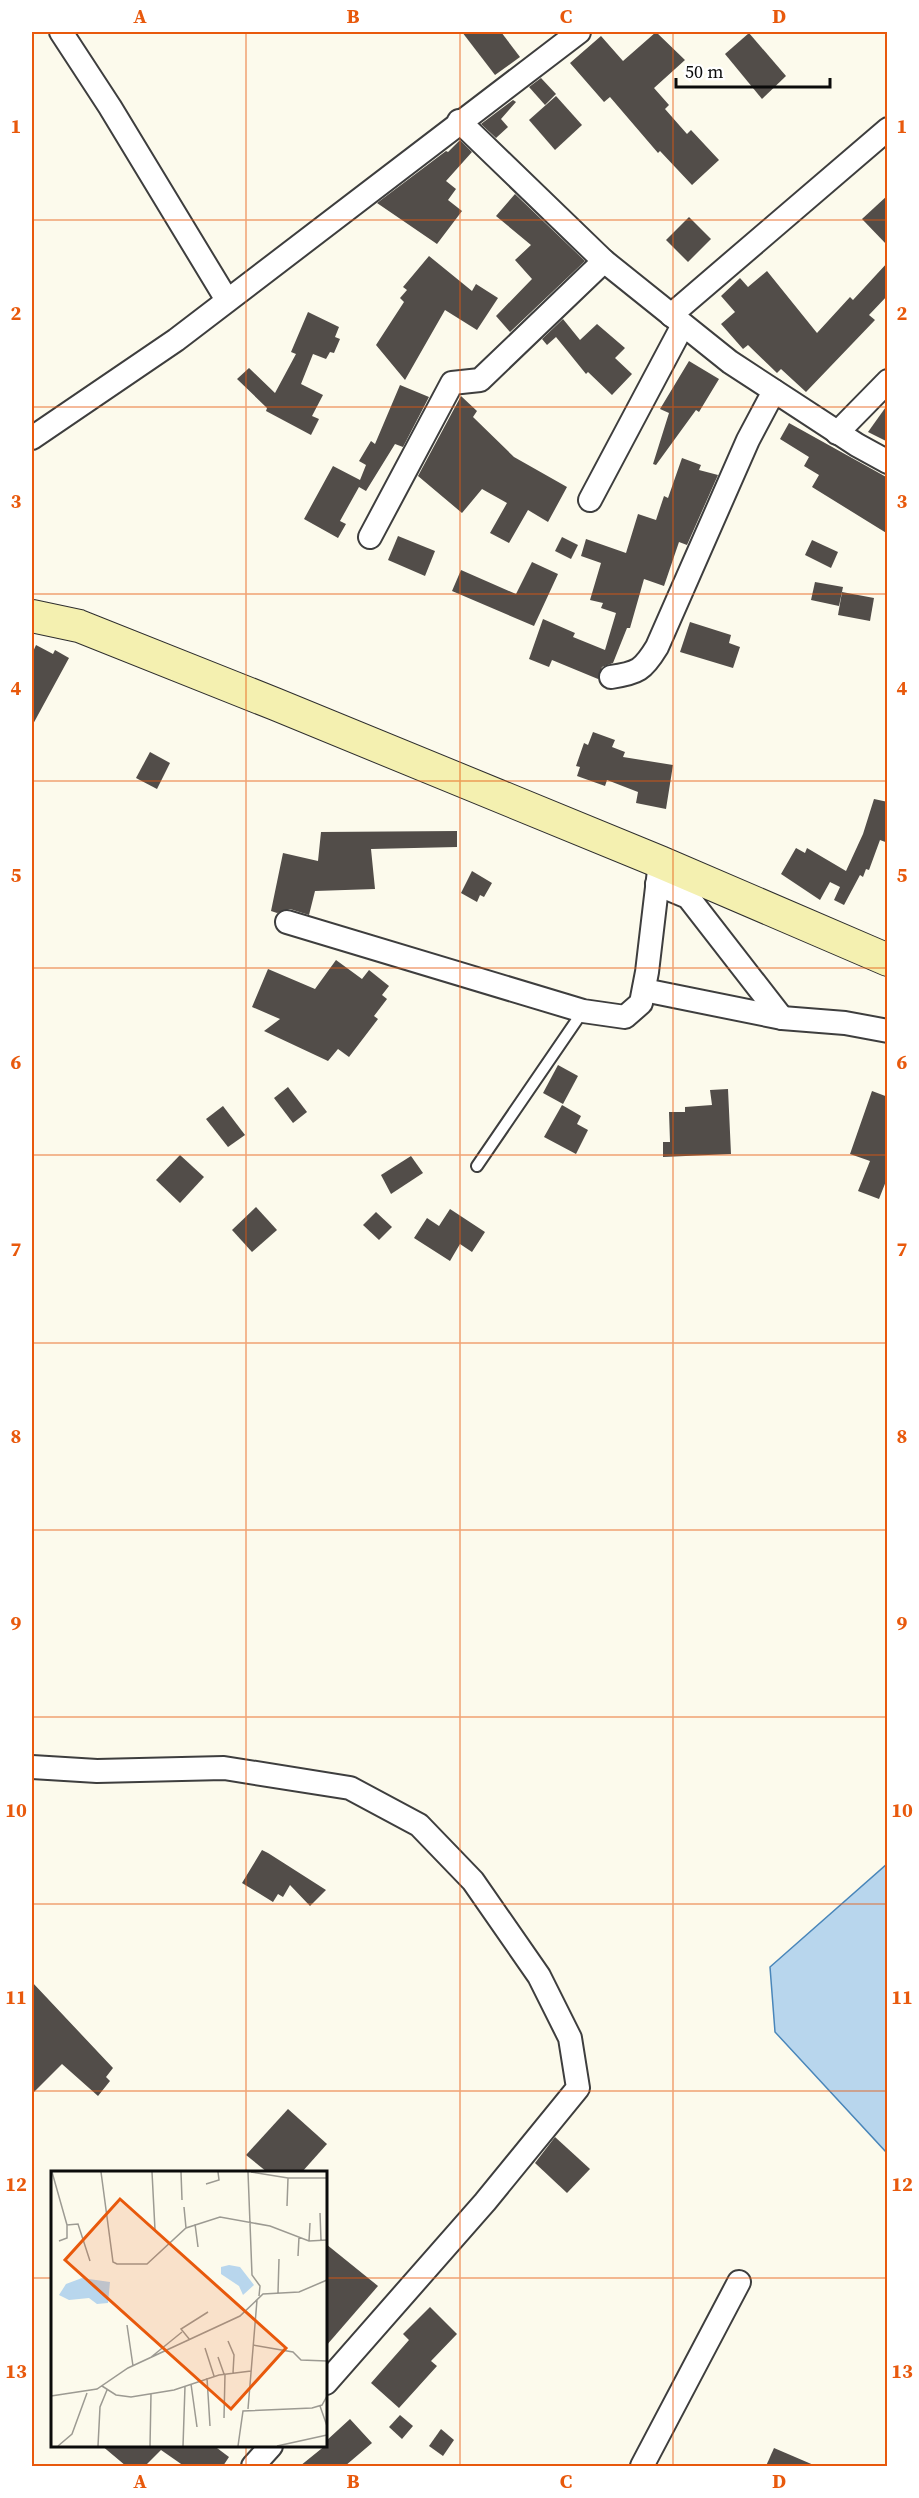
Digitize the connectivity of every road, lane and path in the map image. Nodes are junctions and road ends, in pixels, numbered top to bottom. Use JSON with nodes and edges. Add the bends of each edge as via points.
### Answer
{"nodes":[{"id":1,"x":61,"y":32,"type":"edge"},
{"id":2,"x":579,"y":32,"type":"edge"},
{"id":3,"x":459,"y":121,"type":"junction"},
{"id":4,"x":888,"y":129,"type":"edge"},
{"id":5,"x":604,"y":261,"type":"junction"},
{"id":6,"x":227,"y":300,"type":"junction"},
{"id":7,"x":677,"y":320,"type":"junction"},
{"id":8,"x":888,"y":381,"type":"edge"},
{"id":9,"x":774,"y":391,"type":"junction"},
{"id":10,"x":837,"y":433,"type":"junction"},
{"id":11,"x":32,"y":438,"type":"edge"},
{"id":12,"x":888,"y":462,"type":"edge"},
{"id":13,"x":590,"y":500,"type":"dead end"},
{"id":14,"x":370,"y":537,"type":"dead end"},
{"id":15,"x":32,"y":616,"type":"edge"},
{"id":16,"x":611,"y":677,"type":"dead end"},
{"id":17,"x":659,"y":873,"type":"junction"},
{"id":18,"x":287,"y":922,"type":"dead end"},
{"id":19,"x":888,"y":960,"type":"edge"},
{"id":20,"x":644,"y":990,"type":"junction"},
{"id":21,"x":583,"y":1011,"type":"junction"},
{"id":22,"x":782,"y":1018,"type":"junction"},
{"id":23,"x":888,"y":1031,"type":"edge"},
{"id":24,"x":477,"y":1167,"type":"dead end"},
{"id":25,"x":32,"y":1767,"type":"edge"},
{"id":26,"x":739,"y":2282,"type":"dead end"},
{"id":27,"x":327,"y":2382,"type":"edge"},
{"id":28,"x":269,"y":2447,"type":"edge"},
{"id":29,"x":253,"y":2466,"type":"edge"},
{"id":30,"x":642,"y":2466,"type":"edge"}],
"edges":[{"from":1,"to":6,"type":"street"},
{"from":2,"to":3,"type":"street"},
{"from":3,"to":5,"type":"street"},
{"from":3,"to":6,"type":"street"},
{"from":4,"to":7,"type":"street"},
{"from":5,"to":7,"type":"street"},
{"from":5,"to":14,"type":"street","via":[[480,380],[452,383]]},
{"from":6,"to":11,"type":"street","via":[[176,340]]},
{"from":7,"to":9,"type":"street"},
{"from":7,"to":13,"type":"street"},
{"from":8,"to":10,"type":"street"},
{"from":9,"to":10,"type":"street"},
{"from":9,"to":16,"type":"street","via":[[748,440],[657,647],[646,665],[634,674]]},
{"from":10,"to":12,"type":"street"},
{"from":15,"to":17,"type":"street","via":[[79,626]]},
{"from":17,"to":19,"type":"street"},
{"from":17,"to":20,"type":"street"},
{"from":17,"to":22,"type":"street","via":[[688,897]]},
{"from":18,"to":21,"type":"street"},
{"from":20,"to":21,"type":"street","via":[[641,1003],[625,1017]]},
{"from":20,"to":22,"type":"street"},
{"from":21,"to":24,"type":"lane"},
{"from":22,"to":23,"type":"street"},
{"from":25,"to":27,"type":"street","via":[[97,1771],[224,1768],[350,1788],[419,1825],[473,1881],[539,1976],[570,2038],[578,2088],[485,2202]]},
{"from":26,"to":30,"type":"street"},
{"from":28,"to":29,"type":"street"}]}
